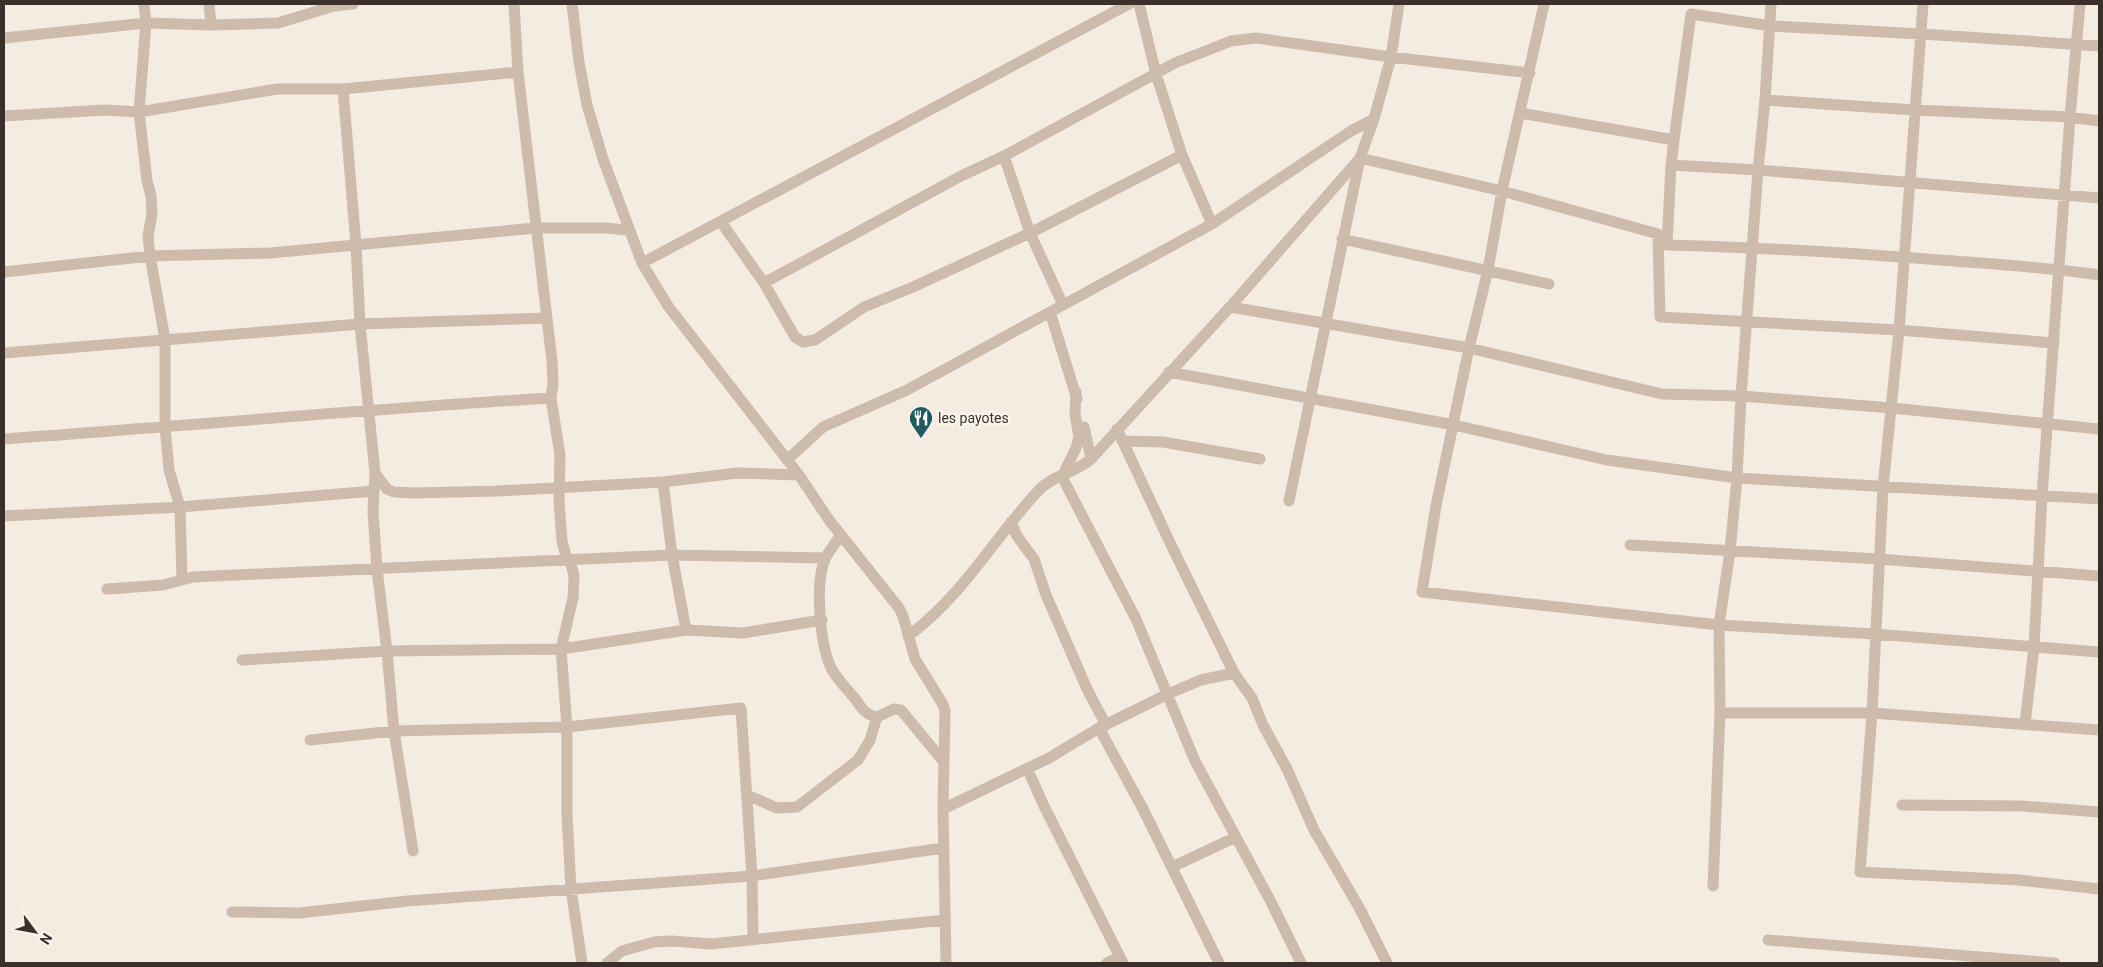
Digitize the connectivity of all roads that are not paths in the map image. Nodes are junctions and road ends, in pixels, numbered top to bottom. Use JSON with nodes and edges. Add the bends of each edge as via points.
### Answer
{"nodes":[{"id":1,"x":144,"y":4,"type":"edge"},
{"id":2,"x":209,"y":4,"type":"edge"},
{"id":3,"x":353,"y":4,"type":"edge"},
{"id":4,"x":514,"y":4,"type":"edge"},
{"id":5,"x":572,"y":4,"type":"edge"},
{"id":6,"x":1129,"y":4,"type":"edge"},
{"id":7,"x":1139,"y":4,"type":"edge"},
{"id":8,"x":1400,"y":4,"type":"edge"},
{"id":9,"x":1544,"y":4,"type":"edge"},
{"id":10,"x":1771,"y":4,"type":"edge"},
{"id":11,"x":1923,"y":4,"type":"edge"},
{"id":12,"x":2080,"y":4,"type":"edge"},
{"id":13,"x":146,"y":23,"type":"junction"},
{"id":14,"x":212,"y":25,"type":"junction"},
{"id":15,"x":1771,"y":26,"type":"junction"},
{"id":16,"x":1922,"y":34,"type":"junction"},
{"id":17,"x":4,"y":38,"type":"edge"},
{"id":18,"x":2077,"y":45,"type":"junction"},
{"id":19,"x":2099,"y":46,"type":"edge"},
{"id":20,"x":1391,"y":57,"type":"junction"},
{"id":21,"x":518,"y":72,"type":"junction"},
{"id":22,"x":1530,"y":73,"type":"junction"},
{"id":23,"x":1156,"y":74,"type":"junction"},
{"id":24,"x":343,"y":89,"type":"junction"},
{"id":25,"x":1766,"y":100,"type":"junction"},
{"id":26,"x":1915,"y":110,"type":"junction"},
{"id":27,"x":139,"y":112,"type":"junction"},
{"id":28,"x":1520,"y":113,"type":"junction"},
{"id":29,"x":4,"y":116,"type":"edge"},
{"id":30,"x":2070,"y":117,"type":"junction"},
{"id":31,"x":1374,"y":119,"type":"junction"},
{"id":32,"x":2099,"y":121,"type":"edge"},
{"id":33,"x":1674,"y":140,"type":"junction"},
{"id":34,"x":1182,"y":155,"type":"junction"},
{"id":35,"x":1004,"y":156,"type":"junction"},
{"id":36,"x":1360,"y":158,"type":"junction"},
{"id":37,"x":1671,"y":165,"type":"junction"},
{"id":38,"x":1758,"y":170,"type":"junction"},
{"id":39,"x":1909,"y":184,"type":"junction"},
{"id":40,"x":1502,"y":191,"type":"junction"},
{"id":41,"x":2064,"y":196,"type":"junction"},
{"id":42,"x":2099,"y":198,"type":"edge"},
{"id":43,"x":721,"y":222,"type":"junction"},
{"id":44,"x":1212,"y":224,"type":"junction"},
{"id":45,"x":536,"y":228,"type":"junction"},
{"id":46,"x":629,"y":230,"type":"junction"},
{"id":47,"x":1030,"y":233,"type":"junction"},
{"id":48,"x":1658,"y":234,"type":"junction"},
{"id":49,"x":1342,"y":239,"type":"junction"},
{"id":50,"x":356,"y":245,"type":"junction"},
{"id":51,"x":1667,"y":245,"type":"junction"},
{"id":52,"x":1752,"y":247,"type":"junction"},
{"id":53,"x":150,"y":256,"type":"junction"},
{"id":54,"x":1904,"y":257,"type":"junction"},
{"id":55,"x":642,"y":263,"type":"junction"},
{"id":56,"x":2058,"y":269,"type":"junction"},
{"id":57,"x":1488,"y":270,"type":"junction"},
{"id":58,"x":4,"y":272,"type":"edge"},
{"id":59,"x":2099,"y":275,"type":"edge"},
{"id":60,"x":764,"y":283,"type":"junction"},
{"id":61,"x":1550,"y":284,"type":"dead end"},
{"id":62,"x":1063,"y":305,"type":"junction"},
{"id":63,"x":1230,"y":307,"type":"junction"},
{"id":64,"x":1050,"y":312,"type":"junction"},
{"id":65,"x":547,"y":318,"type":"junction"},
{"id":66,"x":1747,"y":322,"type":"junction"},
{"id":67,"x":1325,"y":323,"type":"junction"},
{"id":68,"x":360,"y":324,"type":"junction"},
{"id":69,"x":1899,"y":330,"type":"junction"},
{"id":70,"x":165,"y":338,"type":"junction"},
{"id":71,"x":2054,"y":344,"type":"junction"},
{"id":72,"x":1469,"y":348,"type":"junction"},
{"id":73,"x":4,"y":353,"type":"edge"},
{"id":74,"x":1169,"y":372,"type":"junction"},
{"id":75,"x":1076,"y":392,"type":"junction"},
{"id":76,"x":1741,"y":396,"type":"junction"},
{"id":77,"x":551,"y":398,"type":"junction"},
{"id":78,"x":1310,"y":398,"type":"junction"},
{"id":79,"x":1892,"y":408,"type":"junction"},
{"id":80,"x":369,"y":409,"type":"junction"},
{"id":81,"x":1454,"y":425,"type":"junction"},
{"id":82,"x":2048,"y":425,"type":"junction"},
{"id":83,"x":165,"y":427,"type":"junction"},
{"id":84,"x":1117,"y":429,"type":"junction"},
{"id":85,"x":2099,"y":429,"type":"edge"},
{"id":86,"x":4,"y":439,"type":"edge"},
{"id":87,"x":1122,"y":440,"type":"junction"},
{"id":88,"x":1091,"y":459,"type":"junction"},
{"id":89,"x":1260,"y":459,"type":"dead end"},
{"id":90,"x":787,"y":460,"type":"junction"},
{"id":91,"x":375,"y":473,"type":"junction"},
{"id":92,"x":799,"y":475,"type":"junction"},
{"id":93,"x":1062,"y":477,"type":"junction"},
{"id":94,"x":1737,"y":478,"type":"junction"},
{"id":95,"x":663,"y":482,"type":"junction"},
{"id":96,"x":1883,"y":486,"type":"junction"},
{"id":97,"x":560,"y":487,"type":"junction"},
{"id":98,"x":374,"y":491,"type":"junction"},
{"id":99,"x":2042,"y":496,"type":"junction"},
{"id":100,"x":2099,"y":499,"type":"edge"},
{"id":101,"x":1288,"y":501,"type":"dead end"},
{"id":102,"x":180,"y":507,"type":"junction"},
{"id":103,"x":4,"y":516,"type":"edge"},
{"id":104,"x":1011,"y":522,"type":"junction"},
{"id":105,"x":841,"y":535,"type":"junction"},
{"id":106,"x":1630,"y":545,"type":"dead end"},
{"id":107,"x":1730,"y":551,"type":"junction"},
{"id":108,"x":672,"y":555,"type":"junction"},
{"id":109,"x":825,"y":558,"type":"junction"},
{"id":110,"x":1879,"y":559,"type":"junction"},
{"id":111,"x":570,"y":560,"type":"junction"},
{"id":112,"x":377,"y":568,"type":"junction"},
{"id":113,"x":2039,"y":572,"type":"junction"},
{"id":114,"x":2099,"y":576,"type":"edge"},
{"id":115,"x":182,"y":580,"type":"junction"},
{"id":116,"x":107,"y":589,"type":"dead end"},
{"id":117,"x":822,"y":620,"type":"junction"},
{"id":118,"x":1719,"y":625,"type":"junction"},
{"id":119,"x":686,"y":630,"type":"junction"},
{"id":120,"x":1875,"y":634,"type":"junction"},
{"id":121,"x":908,"y":636,"type":"junction"},
{"id":122,"x":2034,"y":647,"type":"junction"},
{"id":123,"x":561,"y":649,"type":"junction"},
{"id":124,"x":387,"y":651,"type":"junction"},
{"id":125,"x":2099,"y":652,"type":"edge"},
{"id":126,"x":242,"y":660,"type":"dead end"},
{"id":127,"x":1234,"y":673,"type":"junction"},
{"id":128,"x":1168,"y":694,"type":"junction"},
{"id":129,"x":1720,"y":713,"type":"junction"},
{"id":130,"x":1872,"y":713,"type":"junction"},
{"id":131,"x":877,"y":716,"type":"junction"},
{"id":132,"x":2025,"y":724,"type":"junction"},
{"id":133,"x":1102,"y":726,"type":"junction"},
{"id":134,"x":567,"y":727,"type":"junction"},
{"id":135,"x":2099,"y":730,"type":"edge"},
{"id":136,"x":394,"y":731,"type":"junction"},
{"id":137,"x":310,"y":740,"type":"dead end"},
{"id":138,"x":943,"y":762,"type":"junction"},
{"id":139,"x":1027,"y":768,"type":"junction"},
{"id":140,"x":747,"y":795,"type":"junction"},
{"id":141,"x":1902,"y":805,"type":"dead end"},
{"id":142,"x":943,"y":808,"type":"junction"},
{"id":143,"x":2099,"y":812,"type":"edge"},
{"id":144,"x":1236,"y":836,"type":"junction"},
{"id":145,"x":943,"y":848,"type":"junction"},
{"id":146,"x":413,"y":851,"type":"dead end"},
{"id":147,"x":1172,"y":867,"type":"junction"},
{"id":148,"x":752,"y":876,"type":"junction"},
{"id":149,"x":1713,"y":886,"type":"dead end"},
{"id":150,"x":571,"y":889,"type":"junction"},
{"id":151,"x":2099,"y":889,"type":"edge"},
{"id":152,"x":232,"y":912,"type":"dead end"},
{"id":153,"x":945,"y":920,"type":"junction"},
{"id":154,"x":753,"y":940,"type":"junction"},
{"id":155,"x":1768,"y":940,"type":"dead end"},
{"id":156,"x":1122,"y":960,"type":"edge"},
{"id":157,"x":582,"y":963,"type":"edge"},
{"id":158,"x":607,"y":963,"type":"edge"},
{"id":159,"x":946,"y":963,"type":"edge"},
{"id":160,"x":1107,"y":963,"type":"edge"},
{"id":161,"x":1218,"y":963,"type":"edge"},
{"id":162,"x":1301,"y":963,"type":"edge"},
{"id":163,"x":1387,"y":963,"type":"edge"},
{"id":164,"x":2055,"y":963,"type":"edge"}],
"edges":[{"from":1,"to":13,"type":"street"},
{"from":2,"to":14,"type":"street"},
{"from":3,"to":14,"type":"street","via":[[334,6],[278,23]]},
{"from":4,"to":21,"type":"street"},
{"from":5,"to":46,"type":"street","via":[[578,62],[587,105]]},
{"from":6,"to":43,"type":"street"},
{"from":7,"to":23,"type":"street"},
{"from":8,"to":20,"type":"street"},
{"from":9,"to":22,"type":"street"},
{"from":10,"to":15,"type":"street"},
{"from":11,"to":16,"type":"street"},
{"from":12,"to":18,"type":"street"},
{"from":13,"to":14,"type":"street"},
{"from":13,"to":17,"type":"street"},
{"from":13,"to":27,"type":"street"},
{"from":15,"to":16,"type":"street"},
{"from":15,"to":25,"type":"street"},
{"from":15,"to":33,"type":"street","via":[[1691,14]]},
{"from":16,"to":18,"type":"street"},
{"from":16,"to":26,"type":"street"},
{"from":18,"to":19,"type":"street"},
{"from":18,"to":30,"type":"street"},
{"from":20,"to":22,"type":"street"},
{"from":20,"to":23,"type":"street","via":[[1256,38],[1231,42],[1175,63]]},
{"from":20,"to":31,"type":"street"},
{"from":21,"to":24,"type":"street"},
{"from":21,"to":45,"type":"street"},
{"from":22,"to":28,"type":"street"},
{"from":23,"to":34,"type":"street"},
{"from":23,"to":35,"type":"street"},
{"from":24,"to":27,"type":"street","via":[[277,89]]},
{"from":24,"to":50,"type":"street"},
{"from":25,"to":26,"type":"street"},
{"from":25,"to":38,"type":"street"},
{"from":26,"to":30,"type":"street"},
{"from":26,"to":39,"type":"street"},
{"from":27,"to":29,"type":"street","via":[[106,110]]},
{"from":27,"to":53,"type":"street","via":[[151,196]]},
{"from":28,"to":33,"type":"street"},
{"from":28,"to":40,"type":"street"},
{"from":30,"to":32,"type":"street"},
{"from":30,"to":41,"type":"street"},
{"from":31,"to":36,"type":"street"},
{"from":31,"to":44,"type":"street"},
{"from":33,"to":37,"type":"street"},
{"from":34,"to":44,"type":"street"},
{"from":34,"to":47,"type":"street"},
{"from":35,"to":47,"type":"street"},
{"from":35,"to":60,"type":"street"},
{"from":36,"to":40,"type":"street"},
{"from":36,"to":49,"type":"street"},
{"from":36,"to":63,"type":"street"},
{"from":37,"to":38,"type":"street"},
{"from":37,"to":51,"type":"street"},
{"from":38,"to":39,"type":"street"},
{"from":38,"to":52,"type":"street"},
{"from":39,"to":41,"type":"street"},
{"from":39,"to":54,"type":"street"},
{"from":40,"to":48,"type":"street"},
{"from":40,"to":57,"type":"street"},
{"from":41,"to":42,"type":"street"},
{"from":41,"to":56,"type":"street"},
{"from":43,"to":55,"type":"street"},
{"from":43,"to":60,"type":"street"},
{"from":44,"to":62,"type":"street"},
{"from":45,"to":46,"type":"street"},
{"from":45,"to":50,"type":"street"},
{"from":45,"to":65,"type":"street"},
{"from":46,"to":55,"type":"street"},
{"from":47,"to":60,"type":"street","via":[[864,307],[815,340],[803,342],[795,337]]},
{"from":47,"to":62,"type":"street"},
{"from":48,"to":51,"type":"street"},
{"from":48,"to":66,"type":"street","via":[[1660,317]]},
{"from":49,"to":57,"type":"street"},
{"from":49,"to":67,"type":"street"},
{"from":50,"to":53,"type":"street","via":[[270,253]]},
{"from":50,"to":68,"type":"street"},
{"from":51,"to":52,"type":"street"},
{"from":52,"to":54,"type":"street"},
{"from":52,"to":66,"type":"street"},
{"from":53,"to":58,"type":"street"},
{"from":53,"to":70,"type":"street"},
{"from":54,"to":56,"type":"street"},
{"from":54,"to":69,"type":"street"},
{"from":55,"to":90,"type":"street","via":[[668,306]]},
{"from":56,"to":59,"type":"street"},
{"from":56,"to":71,"type":"street"},
{"from":57,"to":61,"type":"street"},
{"from":57,"to":72,"type":"street"},
{"from":62,"to":64,"type":"street"},
{"from":63,"to":67,"type":"street"},
{"from":63,"to":74,"type":"street"},
{"from":64,"to":75,"type":"street"},
{"from":64,"to":90,"type":"street","via":[[906,390],[823,427]]},
{"from":65,"to":68,"type":"street"},
{"from":65,"to":77,"type":"street","via":[[554,384]]},
{"from":66,"to":69,"type":"street"},
{"from":66,"to":76,"type":"street"},
{"from":67,"to":72,"type":"street"},
{"from":67,"to":78,"type":"street"},
{"from":68,"to":70,"type":"street"},
{"from":68,"to":80,"type":"street"},
{"from":69,"to":71,"type":"street"},
{"from":69,"to":79,"type":"street"},
{"from":70,"to":73,"type":"street"},
{"from":70,"to":83,"type":"street"},
{"from":71,"to":82,"type":"street"},
{"from":72,"to":76,"type":"street","via":[[1662,394]]},
{"from":72,"to":81,"type":"street"},
{"from":74,"to":78,"type":"street"},
{"from":74,"to":84,"type":"street"},
{"from":75,"to":88,"type":"street"},
{"from":75,"to":93,"type":"street","via":[[1079,437]]},
{"from":76,"to":79,"type":"street"},
{"from":76,"to":94,"type":"street"},
{"from":77,"to":80,"type":"street"},
{"from":77,"to":97,"type":"street","via":[[560,455]]},
{"from":78,"to":81,"type":"street"},
{"from":78,"to":101,"type":"street"},
{"from":79,"to":82,"type":"street"},
{"from":79,"to":96,"type":"street"},
{"from":80,"to":83,"type":"street"},
{"from":80,"to":91,"type":"street"},
{"from":81,"to":94,"type":"street","via":[[1606,460]]},
{"from":81,"to":118,"type":"street","via":[[1422,592]]},
{"from":82,"to":85,"type":"street"},
{"from":82,"to":99,"type":"street"},
{"from":83,"to":86,"type":"street"},
{"from":83,"to":102,"type":"street","via":[[169,470]]},
{"from":84,"to":87,"type":"street"},
{"from":84,"to":88,"type":"street"},
{"from":87,"to":89,"type":"street","via":[[1163,442]]},
{"from":87,"to":127,"type":"street"},
{"from":88,"to":93,"type":"street"},
{"from":90,"to":92,"type":"street"},
{"from":91,"to":97,"type":"street","via":[[387,489],[401,493]]},
{"from":91,"to":98,"type":"street"},
{"from":92,"to":95,"type":"street","via":[[738,473]]},
{"from":92,"to":105,"type":"street"},
{"from":93,"to":104,"type":"street","via":[[1046,483]]},
{"from":93,"to":128,"type":"street","via":[[1136,619]]},
{"from":94,"to":96,"type":"street"},
{"from":94,"to":107,"type":"street"},
{"from":95,"to":97,"type":"street"},
{"from":95,"to":108,"type":"street"},
{"from":96,"to":99,"type":"street"},
{"from":96,"to":110,"type":"street"},
{"from":97,"to":111,"type":"street","via":[[562,541]]},
{"from":98,"to":102,"type":"street"},
{"from":98,"to":112,"type":"street"},
{"from":99,"to":100,"type":"street"},
{"from":99,"to":113,"type":"street"},
{"from":102,"to":103,"type":"street"},
{"from":102,"to":115,"type":"street"},
{"from":104,"to":121,"type":"street","via":[[957,591]]},
{"from":104,"to":133,"type":"street","via":[[1034,559]]},
{"from":105,"to":109,"type":"street"},
{"from":105,"to":121,"type":"street","via":[[899,608]]},
{"from":106,"to":107,"type":"street"},
{"from":107,"to":110,"type":"street"},
{"from":107,"to":118,"type":"street"},
{"from":108,"to":109,"type":"street"},
{"from":108,"to":111,"type":"street"},
{"from":108,"to":119,"type":"street"},
{"from":109,"to":117,"type":"street","via":[[820,582]]},
{"from":110,"to":113,"type":"street"},
{"from":110,"to":120,"type":"street"},
{"from":111,"to":112,"type":"street"},
{"from":111,"to":123,"type":"street","via":[[574,576],[573,598]]},
{"from":112,"to":115,"type":"street"},
{"from":112,"to":124,"type":"street"},
{"from":113,"to":114,"type":"street"},
{"from":113,"to":122,"type":"street"},
{"from":115,"to":116,"type":"street","via":[[163,585]]},
{"from":117,"to":119,"type":"street","via":[[743,633]]},
{"from":117,"to":131,"type":"street","via":[[826,653],[838,679],[864,712]]},
{"from":118,"to":120,"type":"street"},
{"from":118,"to":129,"type":"street"},
{"from":119,"to":123,"type":"street"},
{"from":120,"to":122,"type":"street"},
{"from":120,"to":130,"type":"street"},
{"from":121,"to":138,"type":"street","via":[[915,659],[945,710]]},
{"from":122,"to":125,"type":"street"},
{"from":122,"to":132,"type":"street"},
{"from":123,"to":124,"type":"street"},
{"from":123,"to":134,"type":"street"},
{"from":124,"to":126,"type":"street"},
{"from":124,"to":136,"type":"street"},
{"from":127,"to":128,"type":"street","via":[[1201,680]]},
{"from":127,"to":163,"type":"street","via":[[1252,698],[1314,830]]},
{"from":128,"to":133,"type":"street"},
{"from":128,"to":144,"type":"street","via":[[1196,761]]},
{"from":129,"to":130,"type":"street"},
{"from":129,"to":149,"type":"street"},
{"from":130,"to":132,"type":"street"},
{"from":130,"to":151,"type":"street","via":[[1860,872],[2019,880]]},
{"from":131,"to":138,"type":"street","via":[[894,709],[901,710]]},
{"from":131,"to":140,"type":"street","via":[[870,740],[858,760],[797,806],[777,808]]},
{"from":132,"to":135,"type":"street"},
{"from":133,"to":139,"type":"street"},
{"from":133,"to":147,"type":"street"},
{"from":134,"to":136,"type":"street"},
{"from":134,"to":140,"type":"street","via":[[741,708]]},
{"from":134,"to":150,"type":"street"},
{"from":136,"to":137,"type":"street"},
{"from":136,"to":146,"type":"street"},
{"from":138,"to":142,"type":"street"},
{"from":139,"to":142,"type":"street"},
{"from":139,"to":156,"type":"street","via":[[1042,804]]},
{"from":140,"to":148,"type":"street"},
{"from":141,"to":143,"type":"street","via":[[2021,806]]},
{"from":142,"to":145,"type":"street"},
{"from":144,"to":147,"type":"street"},
{"from":144,"to":162,"type":"street"},
{"from":145,"to":148,"type":"street"},
{"from":145,"to":153,"type":"street"},
{"from":147,"to":161,"type":"street"},
{"from":148,"to":150,"type":"street"},
{"from":148,"to":154,"type":"street"},
{"from":150,"to":152,"type":"street","via":[[408,901],[299,914]]},
{"from":150,"to":157,"type":"street"},
{"from":153,"to":154,"type":"street"},
{"from":153,"to":159,"type":"street"},
{"from":154,"to":158,"type":"street","via":[[711,944],[654,942],[622,951]]},
{"from":155,"to":164,"type":"street"},
{"from":156,"to":160,"type":"street"}]}
